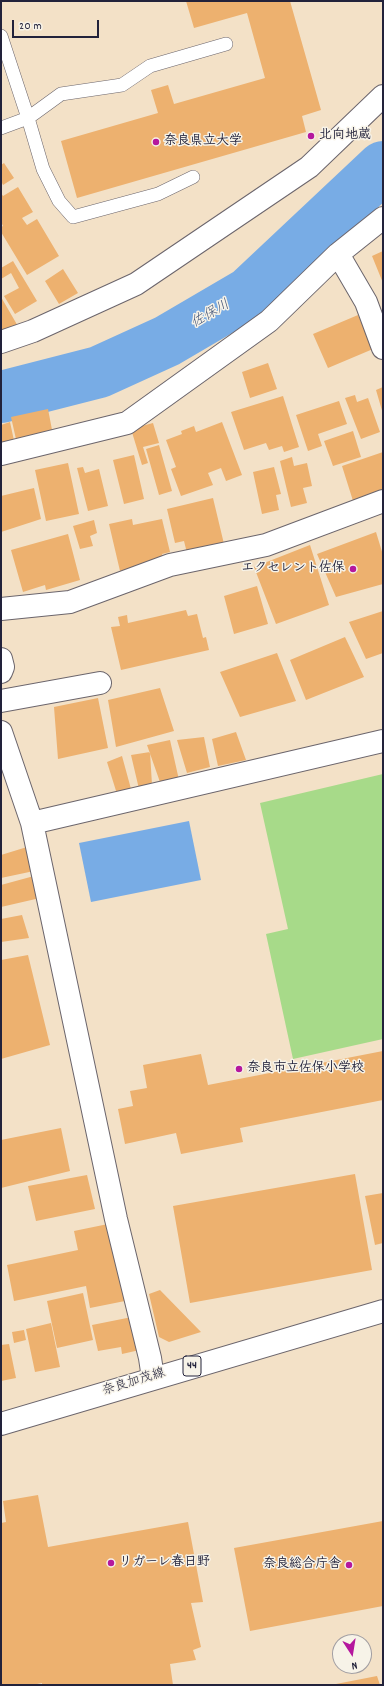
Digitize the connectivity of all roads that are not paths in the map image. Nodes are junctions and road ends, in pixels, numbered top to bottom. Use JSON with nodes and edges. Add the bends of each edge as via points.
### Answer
{"nodes":[{"id":1,"x":1,"y":36,"type":"edge"},
{"id":2,"x":226,"y":44,"type":"dead end"},
{"id":3,"x":383,"y":96,"type":"edge"},
{"id":4,"x":28,"y":118,"type":"junction"},
{"id":5,"x":1,"y":128,"type":"edge"},
{"id":6,"x":193,"y":177,"type":"dead end"},
{"id":7,"x":383,"y":218,"type":"edge"},
{"id":8,"x":338,"y":254,"type":"junction"},
{"id":9,"x":1,"y":342,"type":"edge"},
{"id":10,"x":383,"y":348,"type":"edge"},
{"id":11,"x":1,"y":454,"type":"edge"},
{"id":12,"x":383,"y":501,"type":"edge"},
{"id":13,"x":1,"y":609,"type":"edge"},
{"id":14,"x":1,"y":659,"type":"edge"},
{"id":15,"x":1,"y":672,"type":"edge"},
{"id":16,"x":100,"y":683,"type":"dead end"},
{"id":17,"x":1,"y":701,"type":"edge"},
{"id":18,"x":1,"y":732,"type":"edge"},
{"id":19,"x":383,"y":741,"type":"edge"},
{"id":20,"x":32,"y":823,"type":"junction"},
{"id":21,"x":383,"y":1311,"type":"edge"},
{"id":22,"x":152,"y":1378,"type":"junction"},
{"id":23,"x":1,"y":1424,"type":"edge"}],
"edges":[{"from":1,"to":4,"type":"lane"},
{"from":2,"to":4,"type":"lane","via":[[150,66],[122,85],[61,94]]},
{"from":3,"to":9,"type":"street","via":[[309,167],[136,284],[33,331]]},
{"from":4,"to":5,"type":"lane"},
{"from":4,"to":6,"type":"lane","via":[[42,169],[59,200],[73,217],[158,194]]},
{"from":7,"to":8,"type":"street"},
{"from":8,"to":10,"type":"street","via":[[366,302]]},
{"from":8,"to":11,"type":"street","via":[[269,320],[127,423]]},
{"from":12,"to":13,"type":"street","via":[[266,545],[170,566],[70,602]]},
{"from":14,"to":15,"type":"street"},
{"from":16,"to":17,"type":"street"},
{"from":18,"to":20,"type":"street"},
{"from":19,"to":20,"type":"street"},
{"from":20,"to":22,"type":"street","via":[[116,1219],[150,1358]]},
{"from":21,"to":22,"type":"street","name":"奈良加茂線","number":"44"},
{"from":22,"to":23,"type":"street","name":"奈良加茂線","number":"44"}]}
